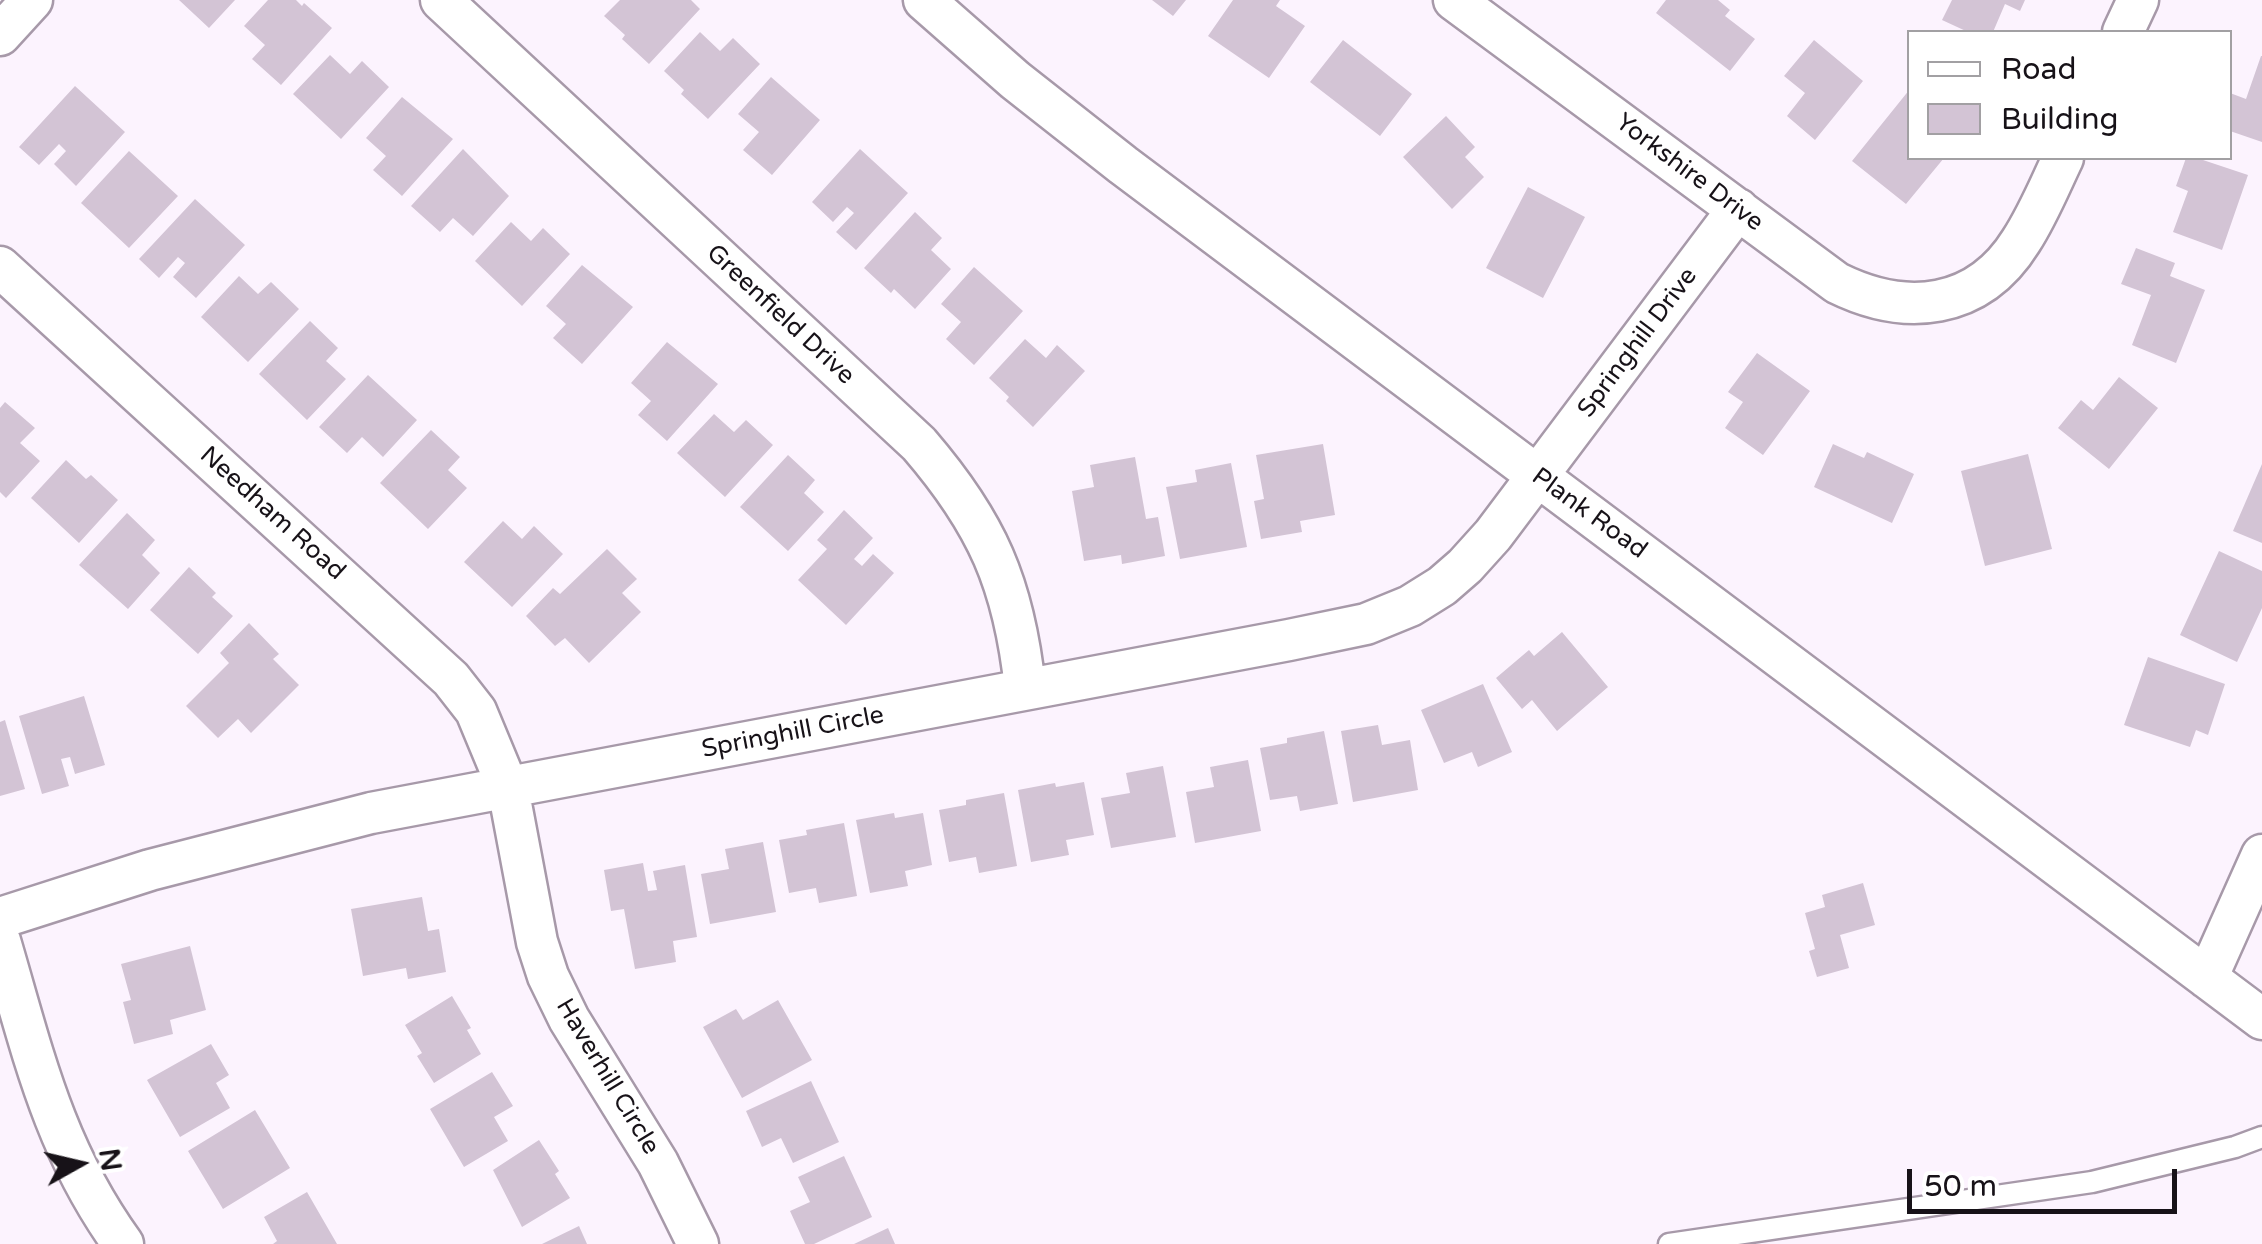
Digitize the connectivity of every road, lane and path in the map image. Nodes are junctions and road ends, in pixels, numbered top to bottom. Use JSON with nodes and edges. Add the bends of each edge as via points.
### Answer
{"nodes":[{"id":1,"x":32,"y":0,"type":"edge"},
{"id":2,"x":441,"y":0,"type":"edge"},
{"id":3,"x":924,"y":0,"type":"edge"},
{"id":4,"x":1454,"y":0,"type":"edge"},
{"id":5,"x":2138,"y":0,"type":"edge"},
{"id":6,"x":2124,"y":30,"type":"edge"},
{"id":7,"x":0,"y":35,"type":"edge"},
{"id":8,"x":2062,"y":160,"type":"edge"},
{"id":9,"x":1738,"y":209,"type":"junction"},
{"id":10,"x":0,"y":267,"type":"edge"},
{"id":11,"x":1537,"y":476,"type":"junction"},
{"id":12,"x":1025,"y":688,"type":"junction"},
{"id":13,"x":508,"y":788,"type":"junction"},
{"id":14,"x":2262,"y":854,"type":"edge"},
{"id":15,"x":0,"y":918,"type":"edge"},
{"id":16,"x":0,"y":941,"type":"edge"},
{"id":17,"x":2207,"y":978,"type":"junction"},
{"id":18,"x":2262,"y":1019,"type":"edge"},
{"id":19,"x":2262,"y":1137,"type":"edge"},
{"id":20,"x":124,"y":1244,"type":"edge"},
{"id":21,"x":698,"y":1244,"type":"edge"},
{"id":22,"x":1668,"y":1244,"type":"edge"}],
"edges":[{"from":1,"to":7,"type":"street"},
{"from":2,"to":12,"type":"street","name":"Greenfield Drive","via":[[949,478],[1002,573]]},
{"from":3,"to":11,"type":"street","name":"Plank Road","via":[[1123,166]]},
{"from":4,"to":9,"type":"street","name":"Yorkshire Drive"},
{"from":5,"to":6,"type":"street"},
{"from":8,"to":9,"type":"street","name":"Yorkshire Drive","via":[[2004,264],[1974,288],[1940,300],[1904,304],[1862,295]]},
{"from":9,"to":11,"type":"street","name":"Springhill Drive"},
{"from":10,"to":13,"type":"street","name":"Needham Road","via":[[451,679],[476,711]]},
{"from":11,"to":12,"type":"street","name":"Springhill Circle","via":[[1466,566],[1410,606],[1346,628]]},
{"from":11,"to":17,"type":"street","name":"Plank Road"},
{"from":12,"to":13,"type":"street","name":"Springhill Circle"},
{"from":13,"to":15,"type":"street","name":"Springhill Circle","via":[[278,836]]},
{"from":13,"to":21,"type":"street","name":"Haverhill Circle","via":[[548,976]]},
{"from":14,"to":17,"type":"street"},
{"from":16,"to":20,"type":"street","via":[[58,1130]]},
{"from":17,"to":18,"type":"street","name":"Plank Road"},
{"from":19,"to":22,"type":"lane","via":[[2092,1182]]}]}
